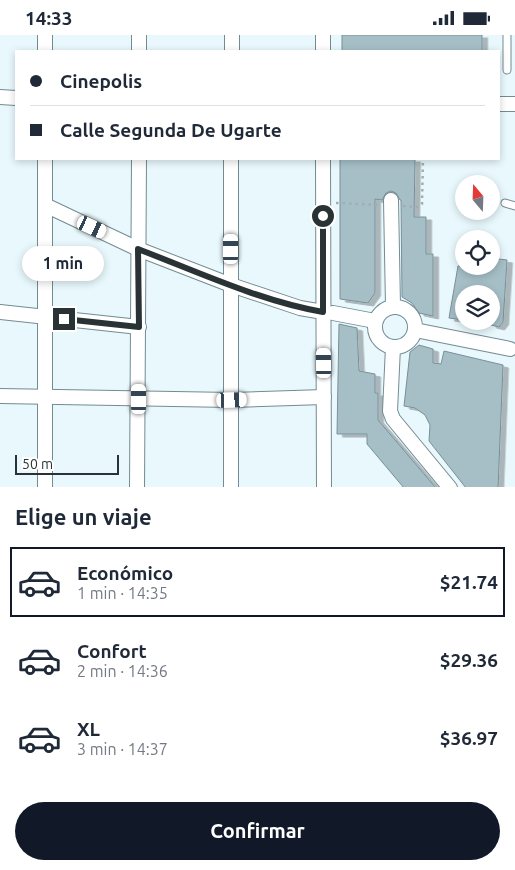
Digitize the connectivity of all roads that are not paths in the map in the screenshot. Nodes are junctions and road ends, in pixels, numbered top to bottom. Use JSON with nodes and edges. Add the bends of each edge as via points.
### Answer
{"nodes":[{"id":1,"x":44,"y":35,"type":"edge"},
{"id":2,"x":139,"y":35,"type":"edge"},
{"id":3,"x":232,"y":35,"type":"edge"},
{"id":4,"x":323,"y":35,"type":"edge"},
{"id":5,"x":507,"y":35,"type":"edge"},
{"id":6,"x":45,"y":50,"type":"edge"},
{"id":7,"x":139,"y":50,"type":"edge"},
{"id":8,"x":232,"y":50,"type":"edge"},
{"id":9,"x":323,"y":50,"type":"edge"},
{"id":10,"x":506,"y":70,"type":"dead end"},
{"id":11,"x":0,"y":97,"type":"edge"},
{"id":12,"x":15,"y":98,"type":"edge"},
{"id":13,"x":500,"y":104,"type":"edge"},
{"id":14,"x":515,"y":104,"type":"edge"},
{"id":15,"x":45,"y":160,"type":"edge"},
{"id":16,"x":139,"y":160,"type":"edge"},
{"id":17,"x":231,"y":160,"type":"edge"},
{"id":18,"x":323,"y":160,"type":"edge"},
{"id":19,"x":391,"y":200,"type":"dead end"},
{"id":20,"x":505,"y":203,"type":"dead end"},
{"id":21,"x":44,"y":205,"type":"junction"},
{"id":22,"x":515,"y":206,"type":"edge"},
{"id":23,"x":138,"y":249,"type":"junction"},
{"id":24,"x":231,"y":285,"type":"junction"},
{"id":25,"x":393,"y":306,"type":"junction"},
{"id":26,"x":0,"y":312,"type":"edge"},
{"id":27,"x":328,"y":313,"type":"junction"},
{"id":28,"x":45,"y":317,"type":"junction"},
{"id":29,"x":375,"y":321,"type":"junction"},
{"id":30,"x":139,"y":327,"type":"junction"},
{"id":31,"x":415,"y":330,"type":"junction"},
{"id":32,"x":393,"y":347,"type":"junction"},
{"id":33,"x":510,"y":349,"type":"dead end"},
{"id":34,"x":0,"y":396,"type":"edge"},
{"id":35,"x":46,"y":397,"type":"junction"},
{"id":36,"x":324,"y":397,"type":"junction"},
{"id":37,"x":139,"y":399,"type":"junction"},
{"id":38,"x":232,"y":400,"type":"junction"},
{"id":39,"x":45,"y":487,"type":"edge"},
{"id":40,"x":138,"y":487,"type":"edge"},
{"id":41,"x":231,"y":487,"type":"edge"},
{"id":42,"x":324,"y":487,"type":"edge"},
{"id":43,"x":450,"y":487,"type":"edge"}],
"edges":[{"from":1,"to":6,"type":"street"},
{"from":2,"to":7,"type":"street"},
{"from":3,"to":8,"type":"street"},
{"from":4,"to":9,"type":"street"},
{"from":5,"to":10,"type":"lane"},
{"from":11,"to":12,"type":"street"},
{"from":13,"to":14,"type":"street"},
{"from":15,"to":21,"type":"street"},
{"from":16,"to":23,"type":"street"},
{"from":17,"to":24,"type":"street"},
{"from":18,"to":27,"type":"street"},
{"from":19,"to":25,"type":"street"},
{"from":20,"to":22,"type":"lane"},
{"from":21,"to":23,"type":"street"},
{"from":21,"to":28,"type":"street"},
{"from":23,"to":24,"type":"street"},
{"from":23,"to":30,"type":"street"},
{"from":24,"to":27,"type":"street","via":[[300,308]]},
{"from":24,"to":38,"type":"street"},
{"from":25,"to":29,"type":"street","via":[[385,308]]},
{"from":25,"to":31,"type":"street","via":[[413,315]]},
{"from":26,"to":28,"type":"street"},
{"from":27,"to":29,"type":"street"},
{"from":27,"to":36,"type":"street"},
{"from":28,"to":30,"type":"street"},
{"from":28,"to":35,"type":"street"},
{"from":29,"to":32,"type":"street","via":[[374,328],[380,341]]},
{"from":30,"to":37,"type":"street"},
{"from":31,"to":32,"type":"street","via":[[407,343]]},
{"from":31,"to":33,"type":"street"},
{"from":32,"to":43,"type":"street","via":[[390,411],[393,419]]},
{"from":34,"to":35,"type":"street"},
{"from":35,"to":37,"type":"street"},
{"from":35,"to":39,"type":"street"},
{"from":36,"to":38,"type":"street"},
{"from":36,"to":42,"type":"street"},
{"from":37,"to":38,"type":"street"},
{"from":37,"to":40,"type":"street"},
{"from":38,"to":41,"type":"street"}]}
